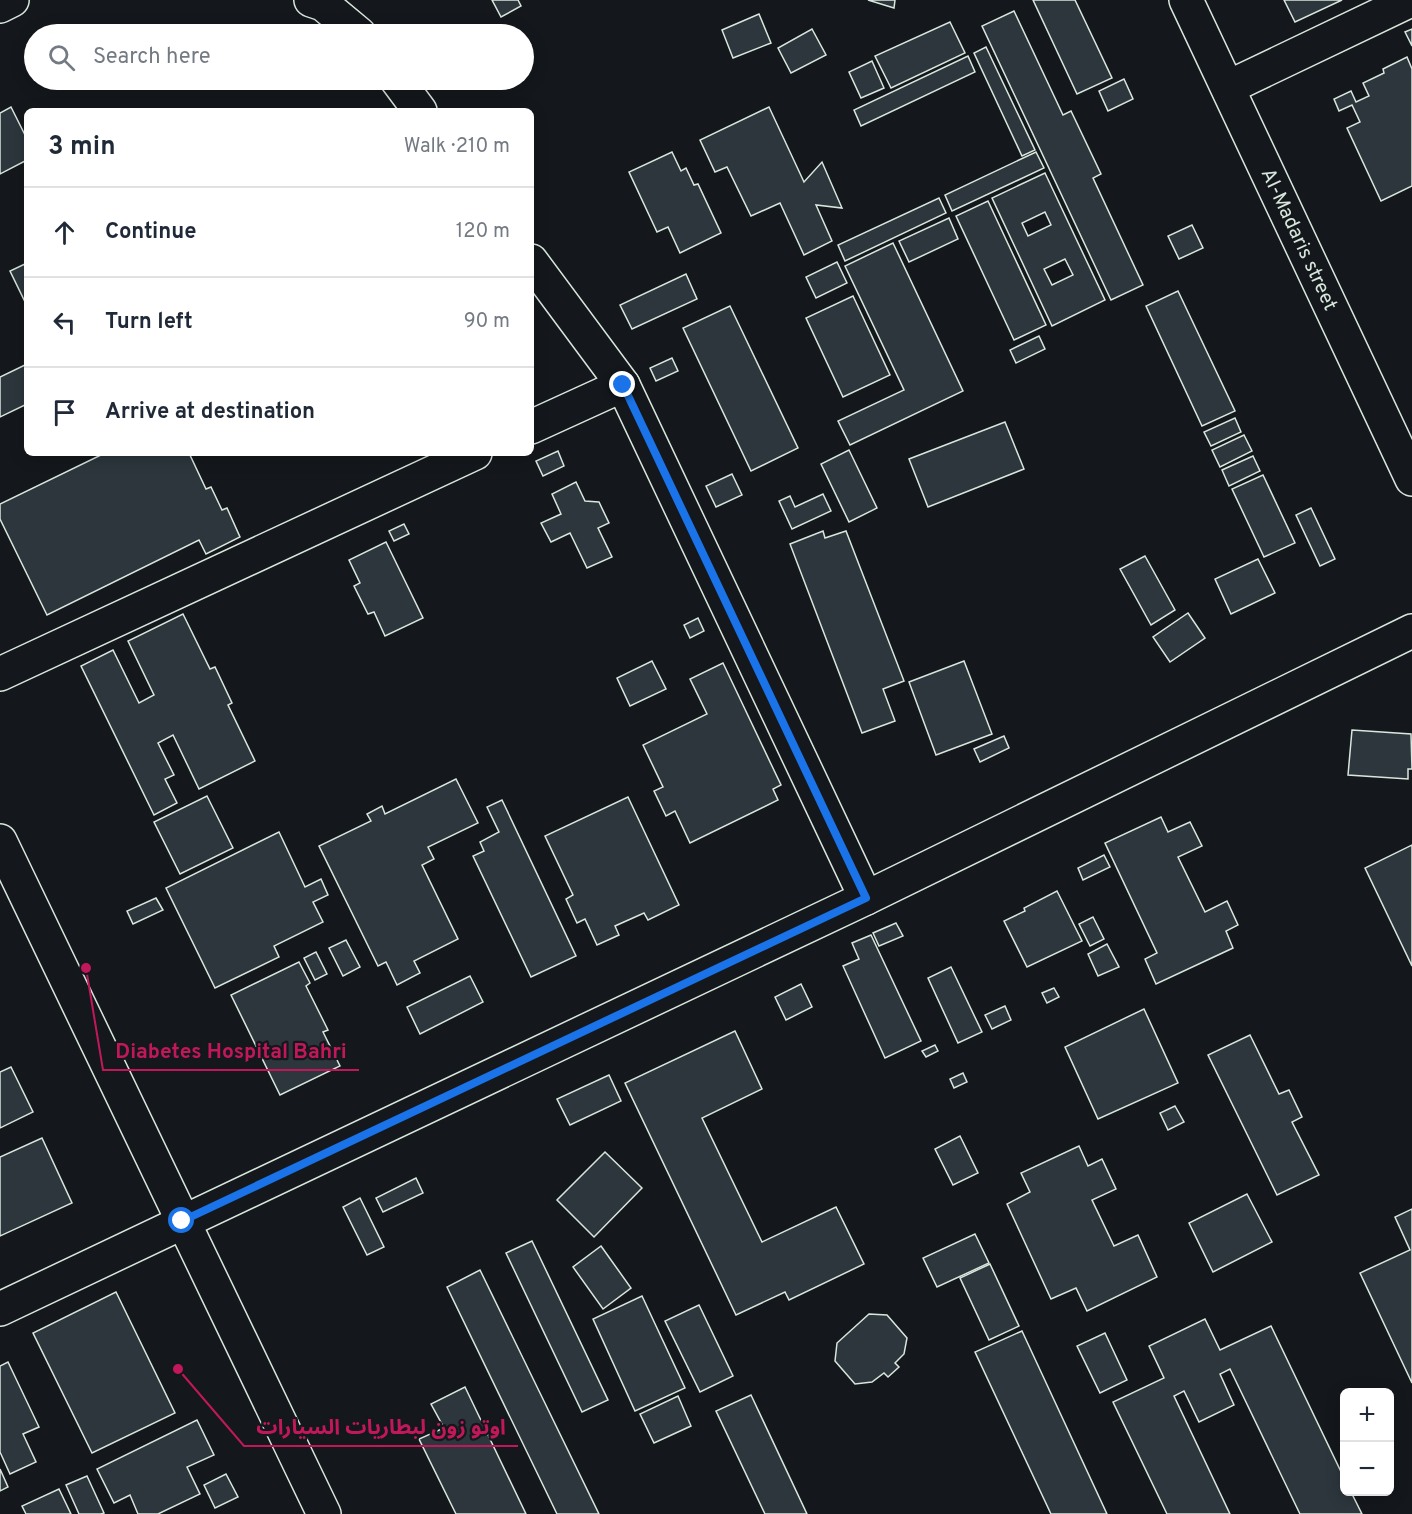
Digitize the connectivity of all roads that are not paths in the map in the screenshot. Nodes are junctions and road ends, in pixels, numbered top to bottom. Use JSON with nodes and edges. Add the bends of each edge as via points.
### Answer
{"nodes":[{"id":1,"x":12,"y":0,"type":"edge"},
{"id":2,"x":311,"y":0,"type":"edge"},
{"id":3,"x":1186,"y":0,"type":"edge"},
{"id":4,"x":1411,"y":0,"type":"edge"},
{"id":5,"x":0,"y":6,"type":"edge"},
{"id":6,"x":347,"y":24,"type":"edge"},
{"id":7,"x":1229,"y":87,"type":"junction"},
{"id":8,"x":404,"y":90,"type":"edge"},
{"id":9,"x":418,"y":108,"type":"edge"},
{"id":10,"x":534,"y":265,"type":"edge"},
{"id":11,"x":623,"y":385,"type":"junction"},
{"id":12,"x":534,"y":426,"type":"edge"},
{"id":13,"x":469,"y":456,"type":"edge"},
{"id":14,"x":1412,"y":479,"type":"edge"},
{"id":15,"x":1412,"y":631,"type":"edge"},
{"id":16,"x":0,"y":674,"type":"edge"},
{"id":17,"x":0,"y":841,"type":"edge"},
{"id":18,"x":866,"y":898,"type":"junction"},
{"id":19,"x":182,"y":1221,"type":"junction"},
{"id":20,"x":0,"y":1309,"type":"edge"},
{"id":21,"x":324,"y":1514,"type":"edge"}],
"edges":[{"from":1,"to":5,"type":"street"},
{"from":2,"to":6,"type":"street","via":[[323,4]]},
{"from":3,"to":7,"type":"street","name":"Al-Madaris street"},
{"from":4,"to":7,"type":"street"},
{"from":7,"to":14,"type":"street","name":"Al-Madaris street"},
{"from":8,"to":9,"type":"street"},
{"from":10,"to":11,"type":"street"},
{"from":11,"to":12,"type":"street"},
{"from":11,"to":18,"type":"street"},
{"from":13,"to":16,"type":"street"},
{"from":15,"to":18,"type":"street"},
{"from":17,"to":19,"type":"street"},
{"from":18,"to":19,"type":"street"},
{"from":19,"to":20,"type":"street"},
{"from":19,"to":21,"type":"street"}]}
